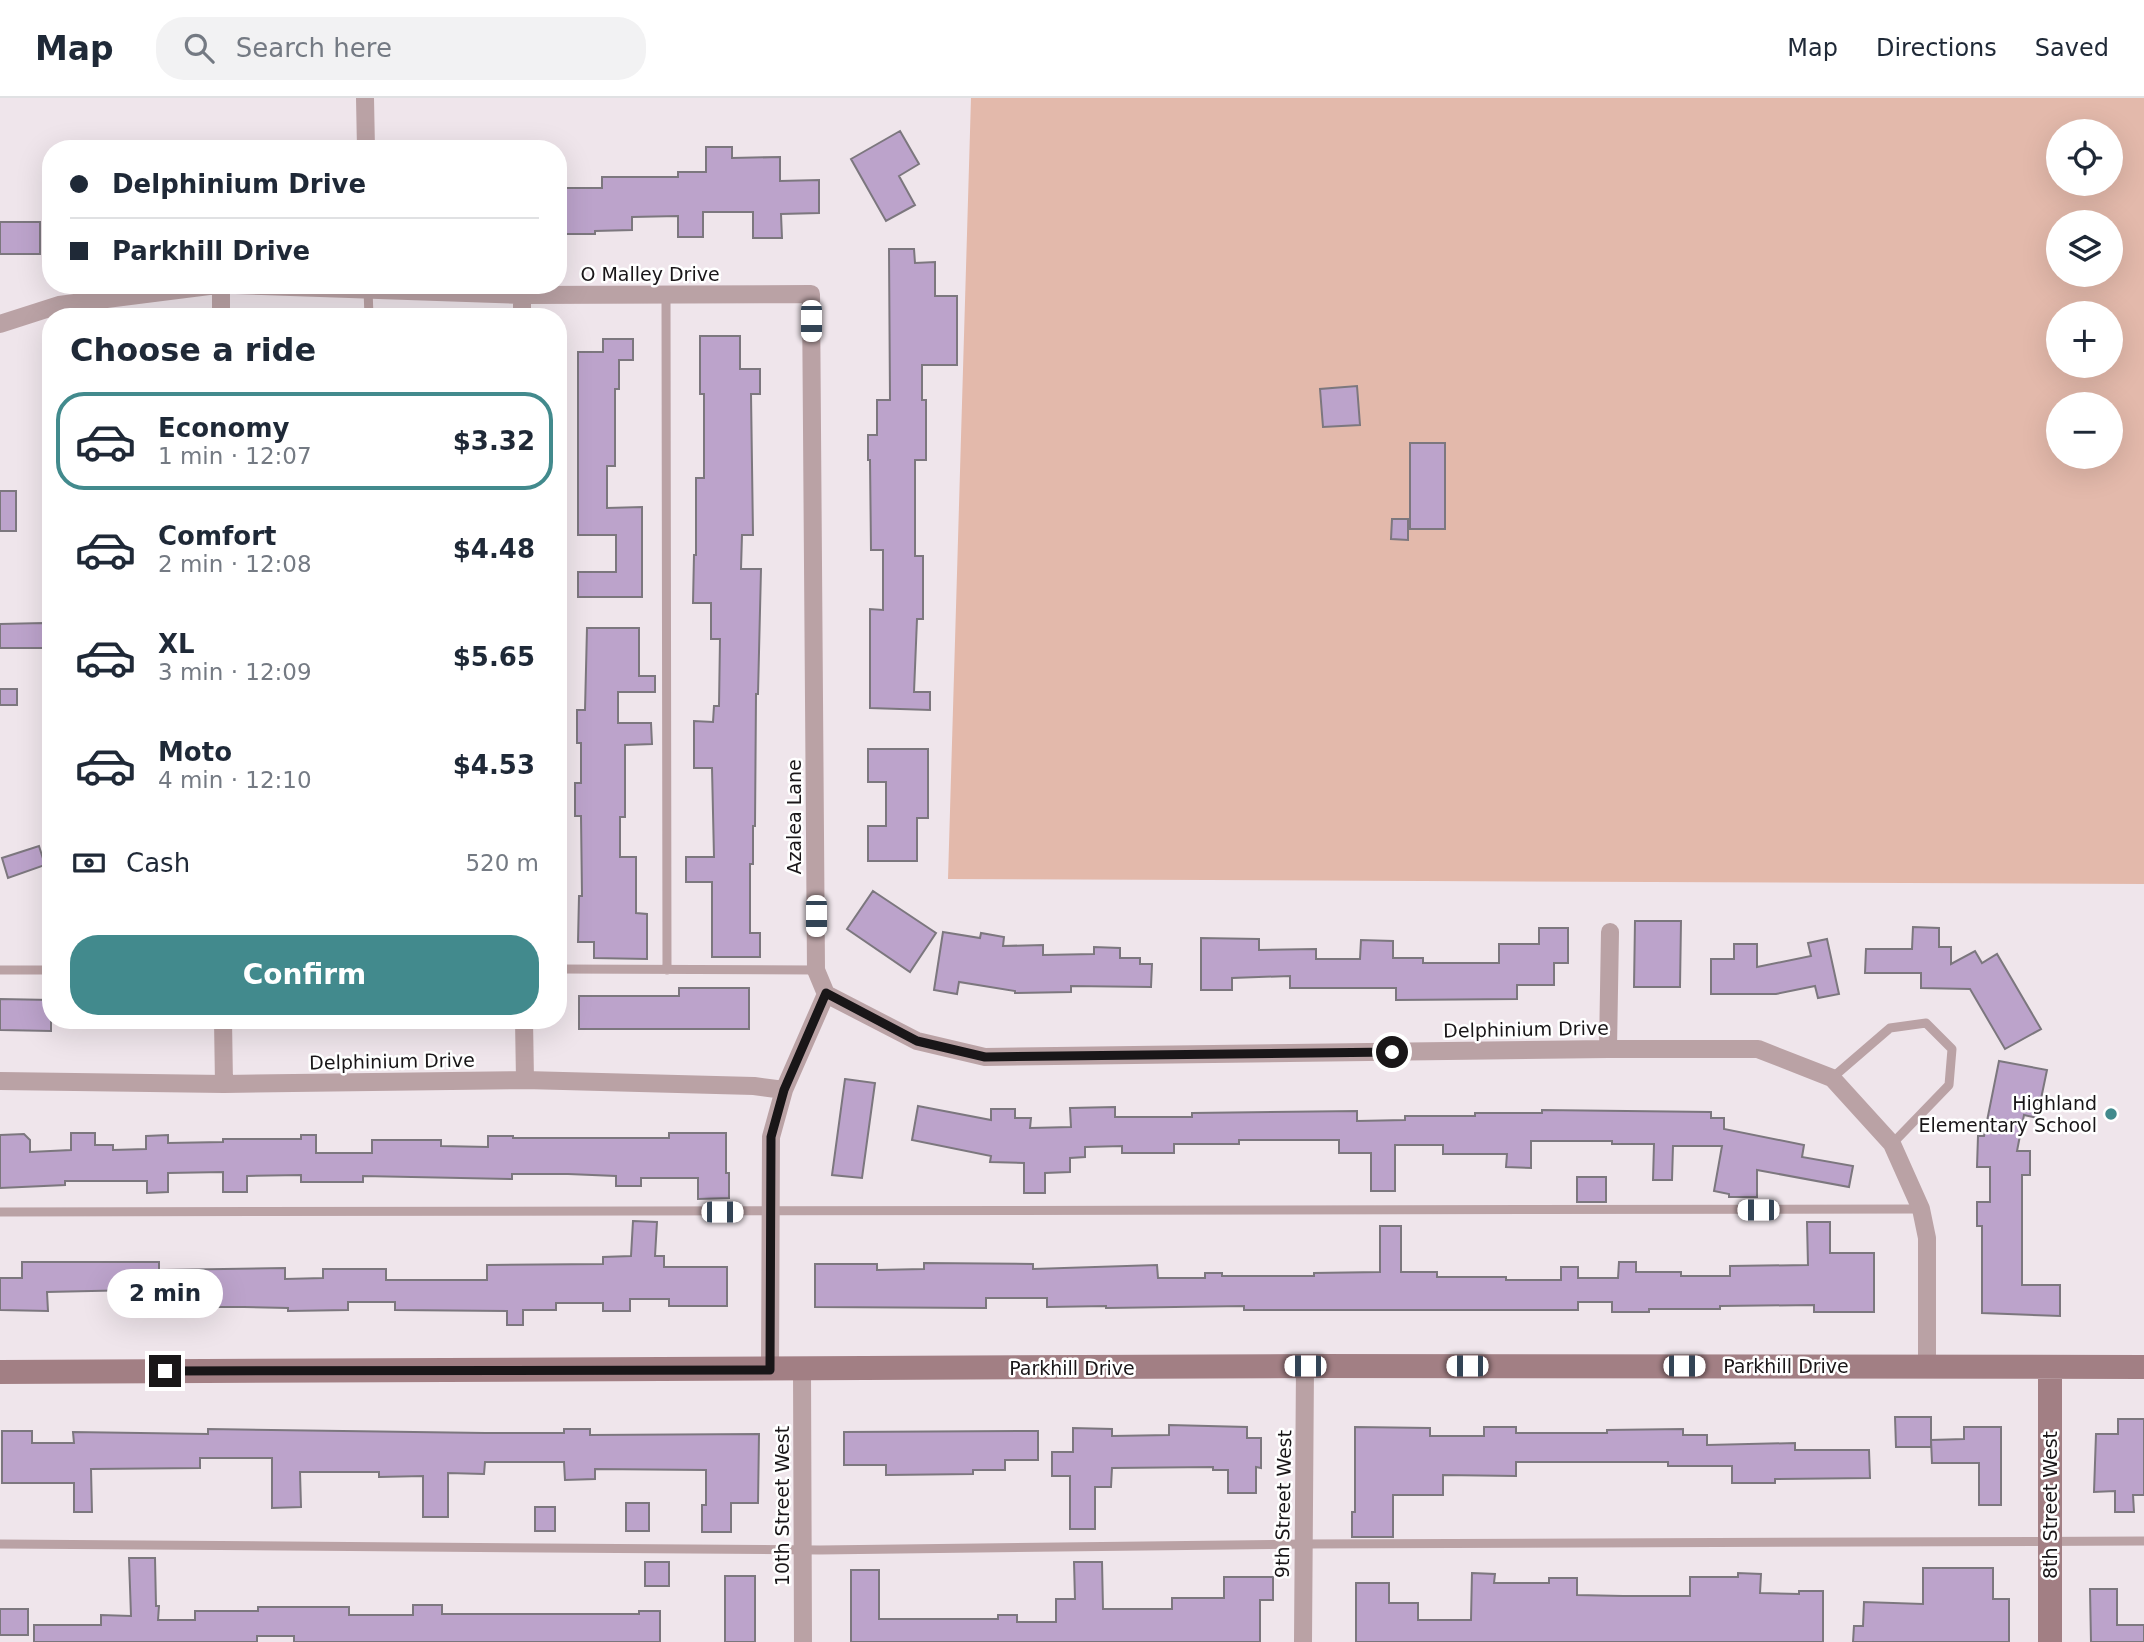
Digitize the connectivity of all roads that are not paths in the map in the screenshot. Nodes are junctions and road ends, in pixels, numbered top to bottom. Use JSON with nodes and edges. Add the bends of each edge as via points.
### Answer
{"nodes":[{"id":1,"x":365,"y":100,"type":"edge"},
{"id":2,"x":366,"y":140,"type":"edge"},
{"id":3,"x":164,"y":294,"type":"edge"},
{"id":4,"x":503,"y":294,"type":"edge"},
{"id":5,"x":811,"y":294,"type":"joint"},
{"id":6,"x":522,"y":295,"type":"junction"},
{"id":7,"x":666,"y":295,"type":"junction"},
{"id":8,"x":77,"y":308,"type":"edge"},
{"id":9,"x":522,"y":308,"type":"edge"},
{"id":10,"x":42,"y":315,"type":"edge"},
{"id":11,"x":0,"y":324,"type":"edge"},
{"id":12,"x":1610,"y":932,"type":"dead end"},
{"id":13,"x":567,"y":969,"type":"edge"},
{"id":14,"x":0,"y":970,"type":"edge"},
{"id":15,"x":42,"y":970,"type":"edge"},
{"id":16,"x":667,"y":970,"type":"junction"},
{"id":17,"x":816,"y":970,"type":"junction"},
{"id":18,"x":826,"y":993,"type":"junction"},
{"id":19,"x":223,"y":1029,"type":"edge"},
{"id":20,"x":524,"y":1029,"type":"edge"},
{"id":21,"x":1608,"y":1049,"type":"junction"},
{"id":22,"x":1832,"y":1078,"type":"junction"},
{"id":23,"x":525,"y":1080,"type":"junction"},
{"id":24,"x":0,"y":1081,"type":"edge"},
{"id":25,"x":224,"y":1084,"type":"junction"},
{"id":26,"x":784,"y":1090,"type":"junction"},
{"id":27,"x":1892,"y":1144,"type":"junction"},
{"id":28,"x":1921,"y":1209,"type":"junction"},
{"id":29,"x":0,"y":1212,"type":"edge"},
{"id":30,"x":771,"y":1212,"type":"junction"},
{"id":31,"x":1305,"y":1366,"type":"junction"},
{"id":32,"x":1927,"y":1366,"type":"junction"},
{"id":33,"x":2050,"y":1367,"type":"junction"},
{"id":34,"x":2144,"y":1367,"type":"edge"},
{"id":35,"x":770,"y":1370,"type":"junction"},
{"id":36,"x":802,"y":1370,"type":"junction"},
{"id":37,"x":0,"y":1372,"type":"edge"},
{"id":38,"x":2144,"y":1541,"type":"edge"},
{"id":39,"x":2050,"y":1542,"type":"junction"},
{"id":40,"x":0,"y":1544,"type":"edge"},
{"id":41,"x":1303,"y":1545,"type":"junction"},
{"id":42,"x":802,"y":1550,"type":"junction"},
{"id":43,"x":803,"y":1642,"type":"edge"},
{"id":44,"x":1303,"y":1642,"type":"edge"},
{"id":45,"x":2050,"y":1642,"type":"edge"}],
"edges":[{"from":1,"to":2,"type":"street"},
{"from":3,"to":8,"type":"street"},
{"from":4,"to":6,"type":"street","name":"O Malley Drive"},
{"from":5,"to":7,"type":"street","name":"O Malley Drive"},
{"from":5,"to":17,"type":"street","name":"Azalea Lane"},
{"from":6,"to":7,"type":"street","name":"O Malley Drive"},
{"from":6,"to":9,"type":"street"},
{"from":7,"to":16,"type":"lane"},
{"from":10,"to":11,"type":"street"},
{"from":12,"to":21,"type":"street"},
{"from":13,"to":16,"type":"lane"},
{"from":14,"to":15,"type":"lane"},
{"from":16,"to":17,"type":"lane"},
{"from":17,"to":18,"type":"street","name":"Azalea Lane"},
{"from":18,"to":21,"type":"street","name":"Delphinium Drive","via":[[917,1041],[985,1057]]},
{"from":18,"to":26,"type":"street"},
{"from":19,"to":25,"type":"street"},
{"from":20,"to":23,"type":"street"},
{"from":21,"to":22,"type":"street","name":"Delphinium Drive","via":[[1758,1049]]},
{"from":22,"to":27,"type":"street","name":"Delphinium Drive"},
{"from":22,"to":27,"type":"lane","via":[[1890,1028],[1926,1023],[1952,1049],[1950,1085]]},
{"from":23,"to":25,"type":"street","name":"Delphinium Drive"},
{"from":23,"to":26,"type":"street","name":"Delphinium Drive"},
{"from":24,"to":25,"type":"street","name":"Delphinium Drive"},
{"from":26,"to":30,"type":"street","via":[[771,1137]]},
{"from":27,"to":28,"type":"street","name":"Delphinium Drive"},
{"from":28,"to":30,"type":"lane"},
{"from":28,"to":32,"type":"street","name":"Delphinium Drive","via":[[1927,1238]]},
{"from":29,"to":30,"type":"lane"},
{"from":30,"to":35,"type":"street"},
{"from":31,"to":32,"type":"street","name":"Parkhill Drive"},
{"from":31,"to":36,"type":"street","name":"Parkhill Drive"},
{"from":31,"to":41,"type":"street","name":"9th Street West"},
{"from":32,"to":33,"type":"street","name":"Parkhill Drive"},
{"from":33,"to":34,"type":"street","name":"Parkhill Drive"},
{"from":33,"to":39,"type":"street","name":"8th Street West"},
{"from":35,"to":36,"type":"street","name":"Parkhill Drive"},
{"from":35,"to":37,"type":"street","name":"Parkhill Drive"},
{"from":36,"to":42,"type":"street","name":"10th Street West"},
{"from":38,"to":39,"type":"lane"},
{"from":39,"to":41,"type":"lane"},
{"from":39,"to":45,"type":"street","name":"8th Street West"},
{"from":40,"to":42,"type":"lane"},
{"from":41,"to":42,"type":"lane"},
{"from":41,"to":44,"type":"street","name":"9th Street West"},
{"from":42,"to":43,"type":"street","name":"10th Street West"}]}
